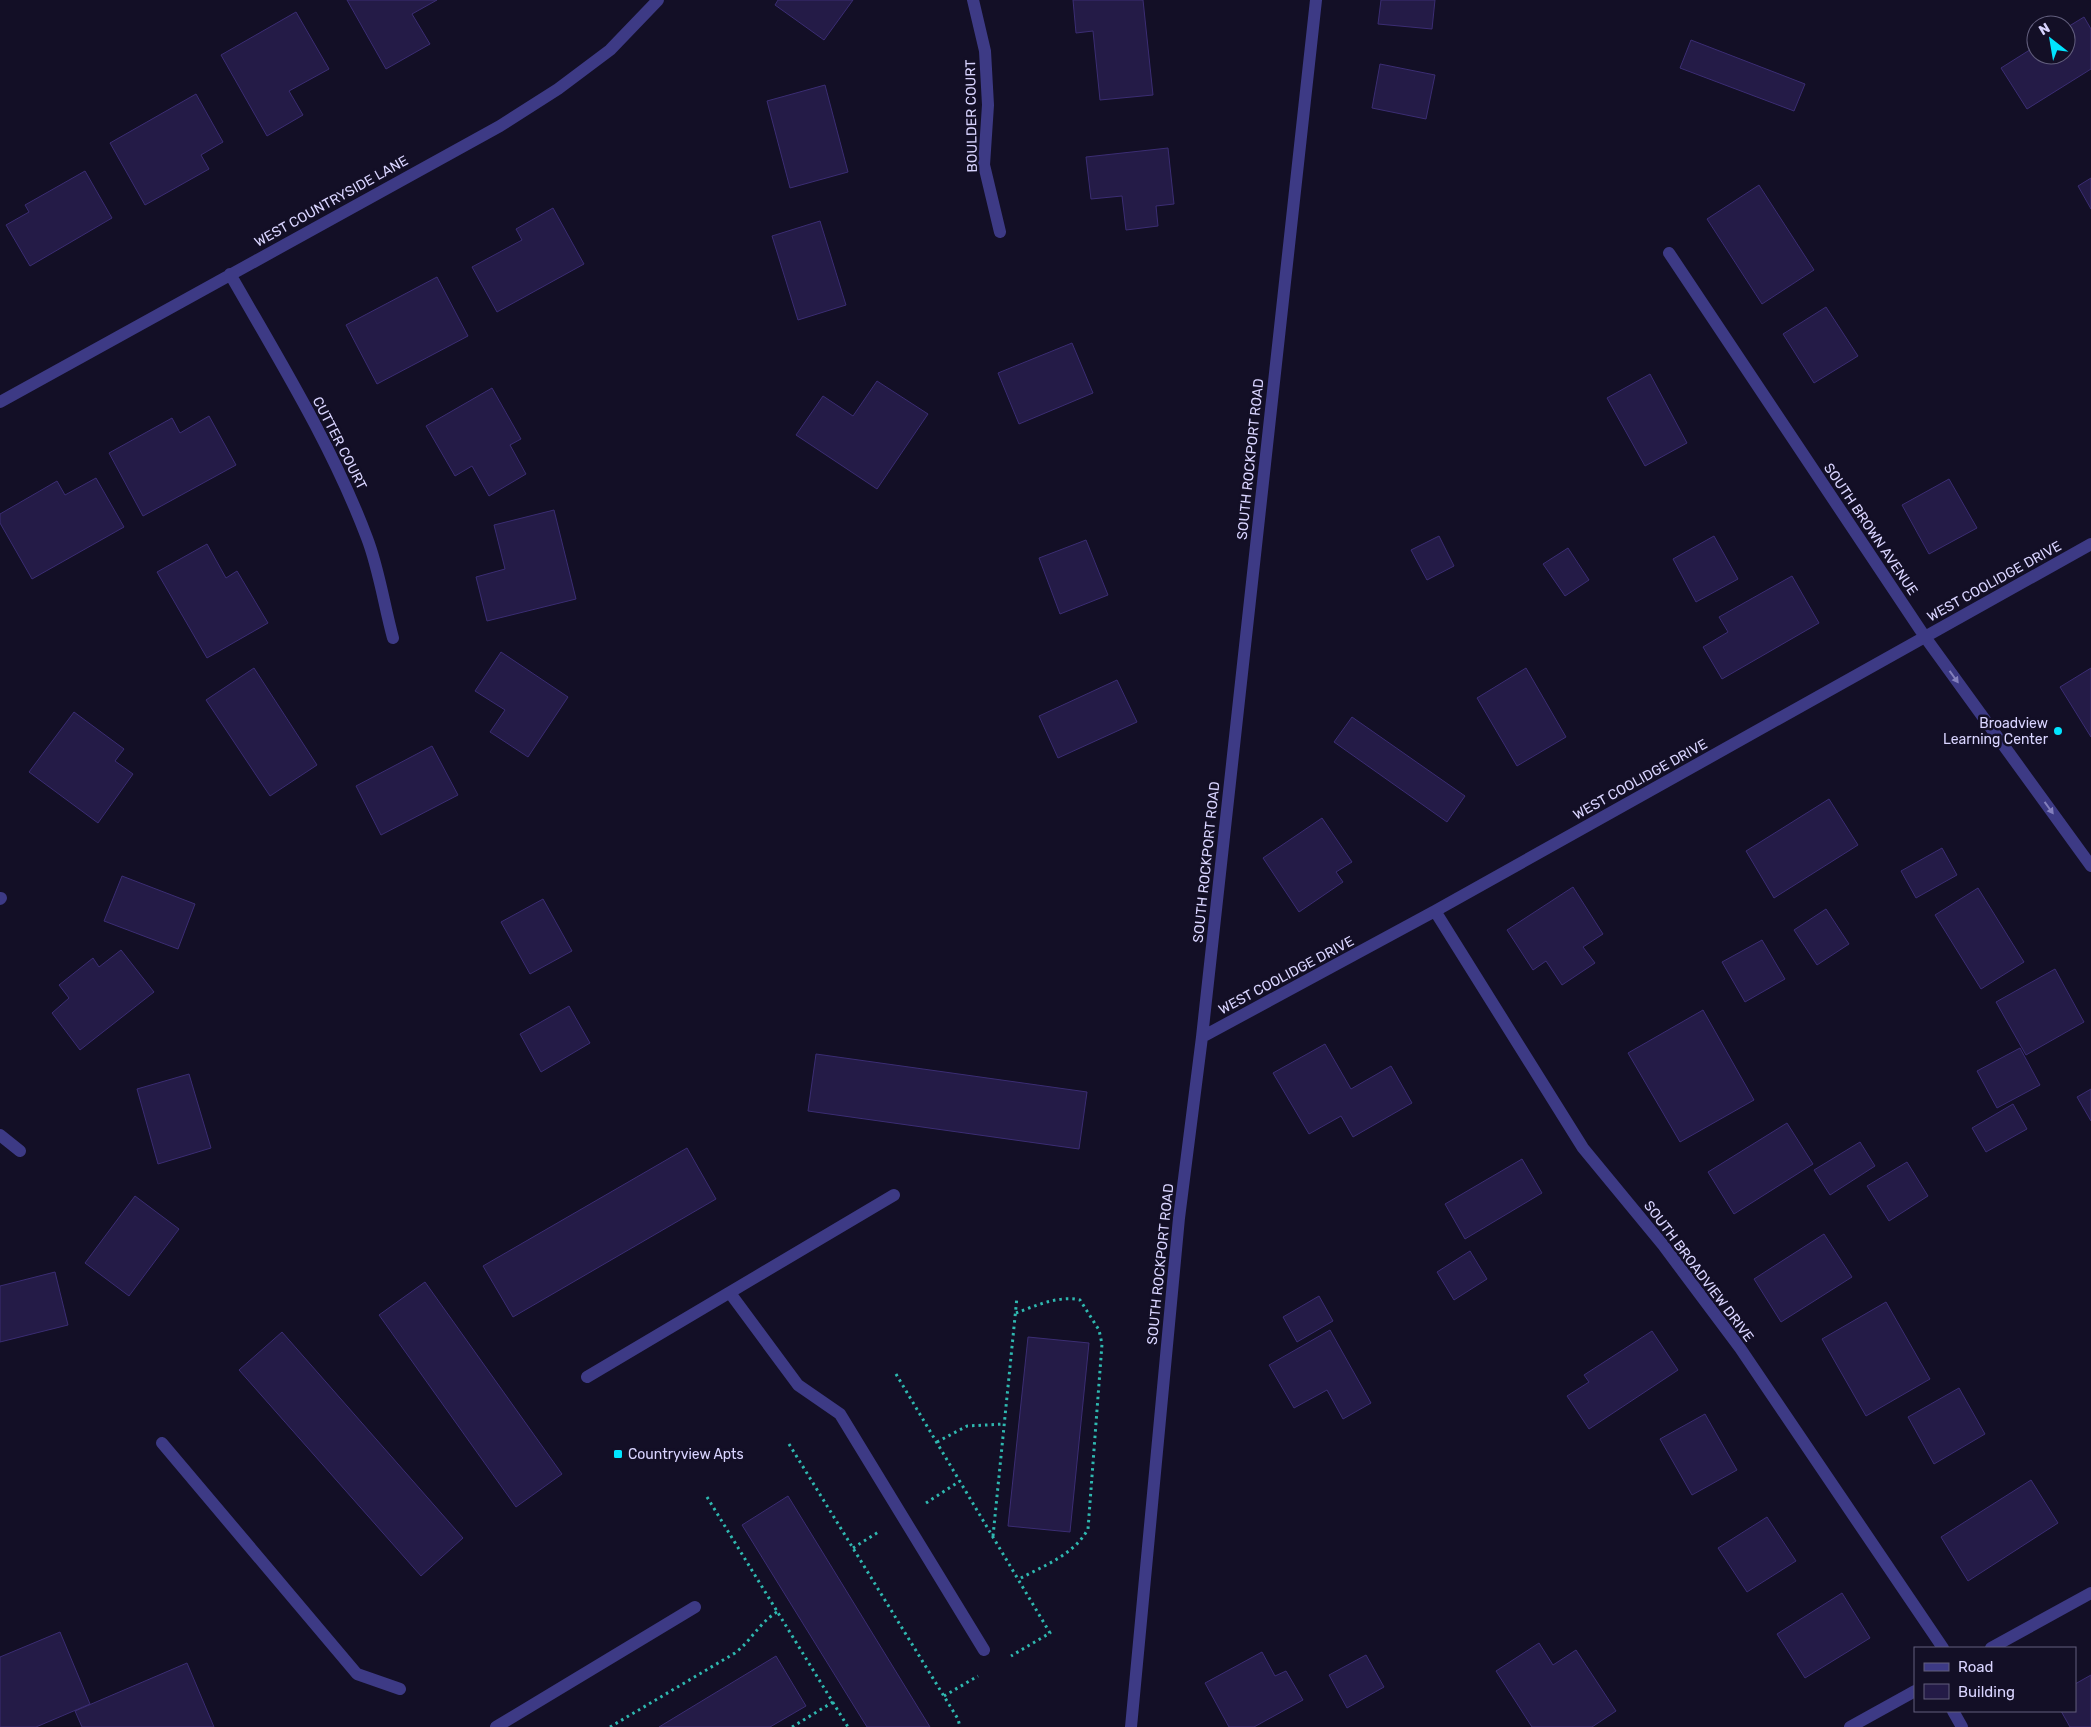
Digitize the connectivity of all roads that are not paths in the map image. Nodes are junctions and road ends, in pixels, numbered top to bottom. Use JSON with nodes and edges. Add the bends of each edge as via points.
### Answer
{"nodes":[{"id":1,"x":658,"y":0,"type":"edge"},
{"id":2,"x":973,"y":0,"type":"edge"},
{"id":3,"x":1316,"y":0,"type":"edge"},
{"id":4,"x":1000,"y":232,"type":"dead end"},
{"id":5,"x":1669,"y":253,"type":"dead end"},
{"id":6,"x":230,"y":274,"type":"junction"},
{"id":7,"x":0,"y":402,"type":"edge"},
{"id":8,"x":2091,"y":544,"type":"edge"},
{"id":9,"x":1925,"y":637,"type":"junction"},
{"id":10,"x":393,"y":638,"type":"dead end"},
{"id":11,"x":2091,"y":866,"type":"edge"},
{"id":12,"x":1435,"y":911,"type":"junction"},
{"id":13,"x":1202,"y":1037,"type":"junction"},
{"id":14,"x":0,"y":1135,"type":"edge"},
{"id":15,"x":20,"y":1151,"type":"dead end"},
{"id":16,"x":894,"y":1196,"type":"dead end"},
{"id":17,"x":730,"y":1292,"type":"junction"},
{"id":18,"x":587,"y":1377,"type":"dead end"},
{"id":19,"x":162,"y":1443,"type":"dead end"},
{"id":20,"x":2091,"y":1593,"type":"edge"},
{"id":21,"x":695,"y":1607,"type":"dead end"},
{"id":22,"x":1942,"y":1647,"type":"edge"},
{"id":23,"x":1993,"y":1647,"type":"edge"},
{"id":24,"x":984,"y":1650,"type":"dead end"},
{"id":25,"x":400,"y":1689,"type":"dead end"},
{"id":26,"x":1914,"y":1692,"type":"edge"},
{"id":27,"x":1954,"y":1712,"type":"edge"},
{"id":28,"x":496,"y":1727,"type":"edge"},
{"id":29,"x":1130,"y":1727,"type":"edge"},
{"id":30,"x":1850,"y":1727,"type":"edge"},
{"id":31,"x":1962,"y":1727,"type":"edge"}],
"edges":[{"from":1,"to":6,"type":"street","name":"WEST COUNTRYSIDE LANE","via":[[610,50],[558,90],[500,126]]},
{"from":2,"to":4,"type":"street","name":"BOULDER COURT","via":[[985,51],[988,105],[984,165]]},
{"from":3,"to":13,"type":"street","name":"SOUTH ROCKPORT ROAD"},
{"from":5,"to":9,"type":"street","name":"SOUTH BROWN AVENUE"},
{"from":6,"to":7,"type":"street","name":"WEST COUNTRYSIDE LANE"},
{"from":6,"to":10,"type":"street","name":"CUTTER COURT","via":[[317,427],[344,482],[368,540]]},
{"from":8,"to":9,"type":"street","name":"WEST COOLIDGE DRIVE"},
{"from":9,"to":11,"type":"street","name":"SOUTH BROWN AVENUE","one_way":true},
{"from":9,"to":12,"type":"street","name":"WEST COOLIDGE DRIVE"},
{"from":12,"to":13,"type":"street","name":"WEST COOLIDGE DRIVE"},
{"from":12,"to":22,"type":"street","name":"SOUTH BROADVIEW DRIVE","via":[[1583,1148],[1663,1245],[1740,1348]]},
{"from":13,"to":29,"type":"street","name":"SOUTH ROCKPORT ROAD","via":[[1179,1218]]},
{"from":14,"to":15,"type":"street"},
{"from":16,"to":17,"type":"street"},
{"from":17,"to":18,"type":"street"},
{"from":17,"to":24,"type":"street","via":[[798,1385],[840,1414]]},
{"from":19,"to":25,"type":"street","via":[[357,1674]]},
{"from":20,"to":23,"type":"street"},
{"from":21,"to":28,"type":"street"},
{"from":26,"to":30,"type":"street"},
{"from":27,"to":31,"type":"street"}]}
